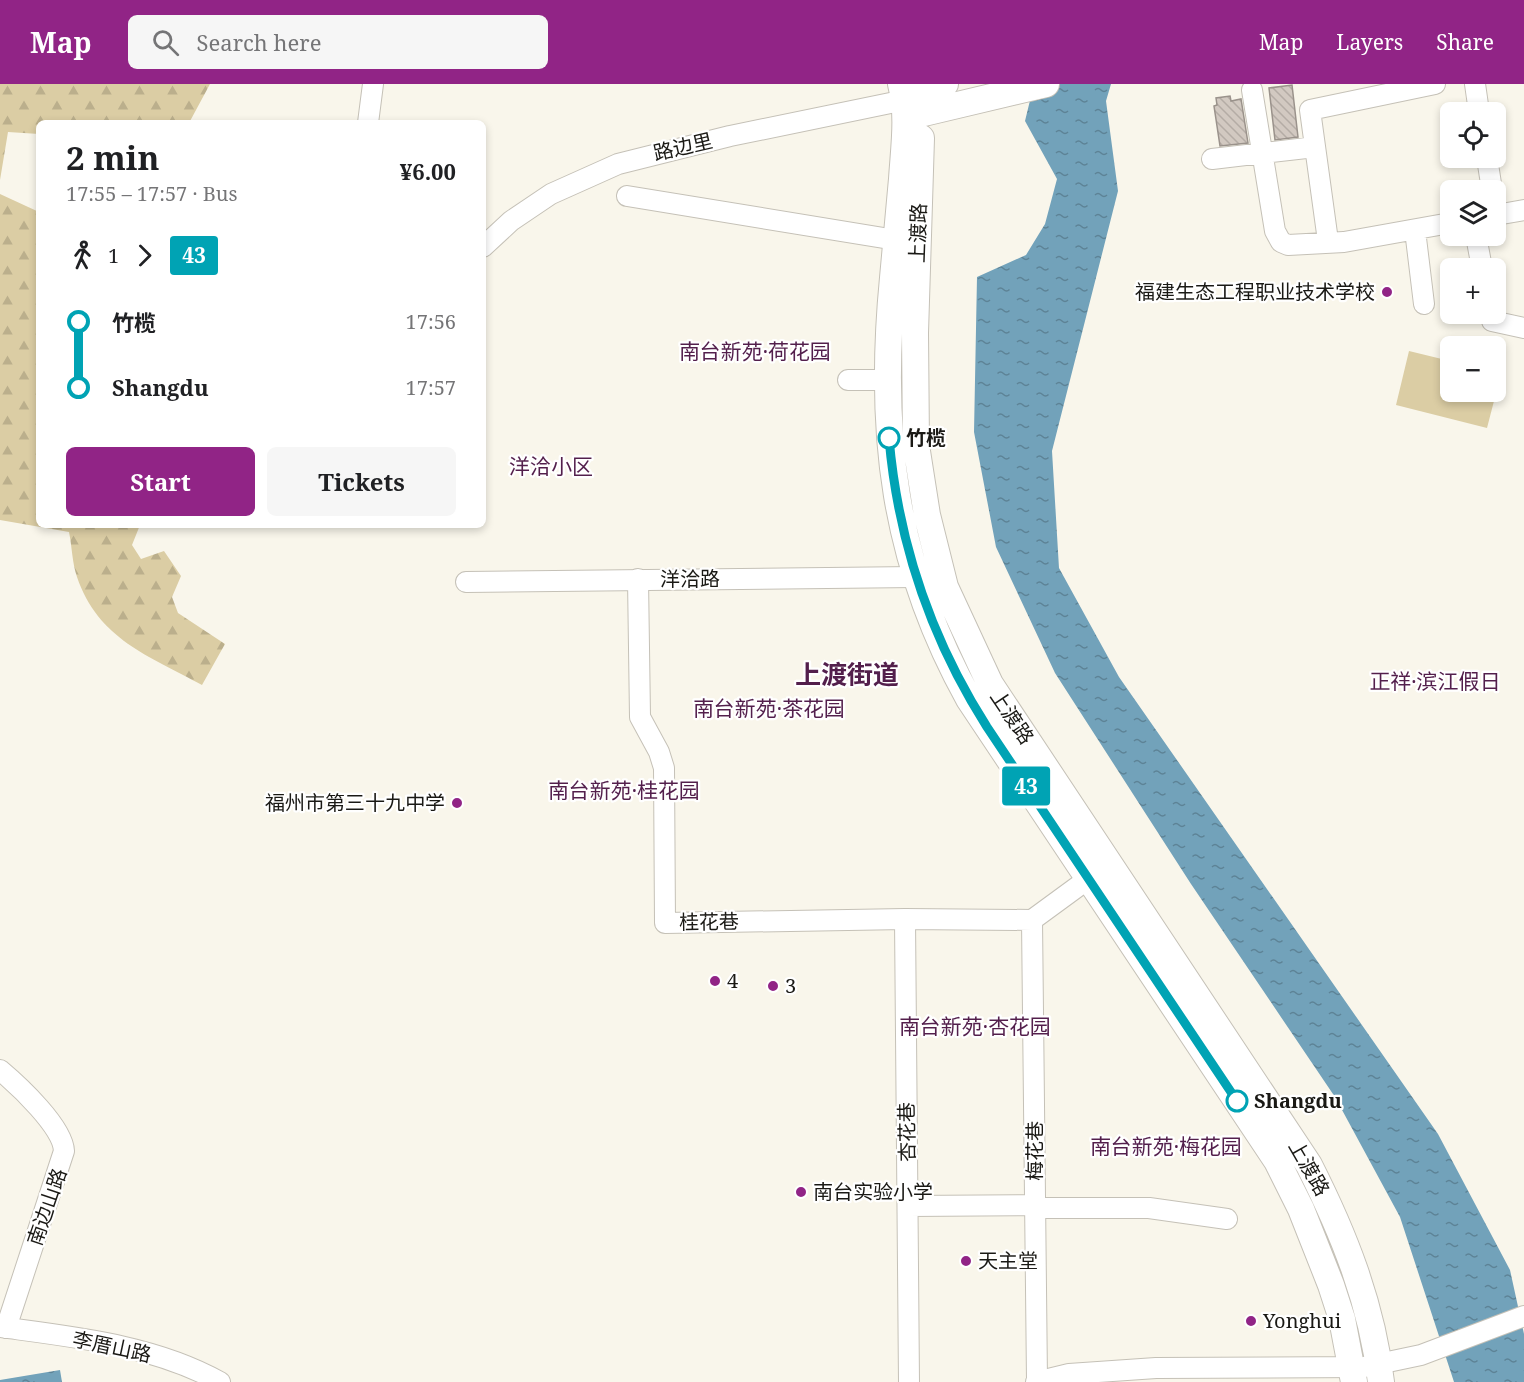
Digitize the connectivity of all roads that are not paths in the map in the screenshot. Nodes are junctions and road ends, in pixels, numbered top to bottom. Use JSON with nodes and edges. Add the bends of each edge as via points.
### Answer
{"nodes":[{"id":1,"x":373,"y":84,"type":"edge"},
{"id":2,"x":945,"y":84,"type":"edge"},
{"id":3,"x":1474,"y":84,"type":"edge"},
{"id":4,"x":1439,"y":85,"type":"edge"},
{"id":5,"x":1038,"y":86,"type":"edge"},
{"id":6,"x":1252,"y":90,"type":"dead end"},
{"id":7,"x":910,"y":98,"type":"edge"},
{"id":8,"x":1477,"y":102,"type":"edge"},
{"id":9,"x":368,"y":120,"type":"edge"},
{"id":10,"x":1315,"y":147,"type":"junction"},
{"id":11,"x":1263,"y":153,"type":"junction"},
{"id":12,"x":1212,"y":159,"type":"dead end"},
{"id":13,"x":627,"y":196,"type":"dead end"},
{"id":14,"x":1440,"y":226,"type":"edge"},
{"id":15,"x":1415,"y":230,"type":"junction"},
{"id":16,"x":896,"y":240,"type":"junction"},
{"id":17,"x":1323,"y":242,"type":"junction"},
{"id":18,"x":486,"y":244,"type":"edge"},
{"id":19,"x":1424,"y":304,"type":"dead end"},
{"id":20,"x":1506,"y":324,"type":"edge"},
{"id":21,"x":1524,"y":328,"type":"edge"},
{"id":22,"x":848,"y":380,"type":"dead end"},
{"id":23,"x":888,"y":380,"type":"junction"},
{"id":24,"x":915,"y":577,"type":"junction"},
{"id":25,"x":638,"y":579,"type":"junction"},
{"id":26,"x":465,"y":582,"type":"dead end"},
{"id":27,"x":1088,"y":879,"type":"junction"},
{"id":28,"x":905,"y":919,"type":"junction"},
{"id":29,"x":1032,"y":920,"type":"junction"},
{"id":30,"x":0,"y":1070,"type":"edge"},
{"id":31,"x":908,"y":1206,"type":"junction"},
{"id":32,"x":1035,"y":1207,"type":"junction"},
{"id":33,"x":1227,"y":1219,"type":"dead end"},
{"id":34,"x":1524,"y":1316,"type":"edge"},
{"id":35,"x":3,"y":1328,"type":"edge"},
{"id":36,"x":1380,"y":1373,"type":"edge"},
{"id":37,"x":1130,"y":1375,"type":"edge"},
{"id":38,"x":1353,"y":1375,"type":"edge"},
{"id":39,"x":220,"y":1382,"type":"edge"},
{"id":40,"x":909,"y":1382,"type":"edge"},
{"id":41,"x":1037,"y":1382,"type":"edge"}],
"edges":[{"from":1,"to":9,"type":"street"},
{"from":2,"to":7,"type":"main road"},
{"from":3,"to":8,"type":"street"},
{"from":4,"to":10,"type":"street","via":[[1310,110]]},
{"from":5,"to":7,"type":"main road"},
{"from":6,"to":11,"type":"street"},
{"from":7,"to":16,"type":"main road","name":"上渡路"},
{"from":7,"to":18,"type":"street","name":"路边里","via":[[618,164],[551,194],[511,221]]},
{"from":7,"to":36,"type":"main road","name":"上渡路","via":[[916,445],[929,527],[945,586],[990,684],[1309,1165],[1354,1266]]},
{"from":10,"to":11,"type":"street"},
{"from":10,"to":17,"type":"street"},
{"from":11,"to":12,"type":"street"},
{"from":11,"to":17,"type":"street","via":[[1278,238],[1288,245]]},
{"from":13,"to":16,"type":"street"},
{"from":14,"to":15,"type":"street"},
{"from":15,"to":17,"type":"street"},
{"from":15,"to":19,"type":"street"},
{"from":16,"to":23,"type":"main road","name":"上渡路"},
{"from":20,"to":21,"type":"street"},
{"from":22,"to":23,"type":"street"},
{"from":23,"to":24,"type":"main road","name":"上渡路","via":[[896,499]]},
{"from":24,"to":25,"type":"street","name":"洋洽路"},
{"from":24,"to":27,"type":"main road","name":"上渡路","via":[[936,633],[969,699]]},
{"from":25,"to":26,"type":"street","name":"洋洽路"},
{"from":25,"to":28,"type":"street","name":"桂花巷","via":[[640,717],[664,768],[665,923]]},
{"from":27,"to":29,"type":"street"},
{"from":27,"to":38,"type":"main road","name":"上渡路","via":[[1286,1177],[1331,1285]]},
{"from":28,"to":29,"type":"street","name":"桂花巷"},
{"from":28,"to":31,"type":"street","name":"杏花巷"},
{"from":29,"to":32,"type":"street","name":"梅花巷"},
{"from":30,"to":35,"type":"street","name":"南边山路","via":[[24,1091],[58,1132],[64,1151]]},
{"from":31,"to":32,"type":"street"},
{"from":31,"to":40,"type":"street","name":"杏花巷"},
{"from":32,"to":33,"type":"street","via":[[1149,1208]]},
{"from":32,"to":41,"type":"street","name":"梅花巷"},
{"from":34,"to":36,"type":"street"},
{"from":35,"to":39,"type":"street","name":"李厝山路","via":[[123,1347],[184,1365]]},
{"from":36,"to":38,"type":"street"},
{"from":37,"to":38,"type":"street"},
{"from":37,"to":41,"type":"street","via":[[1069,1374]]}]}
